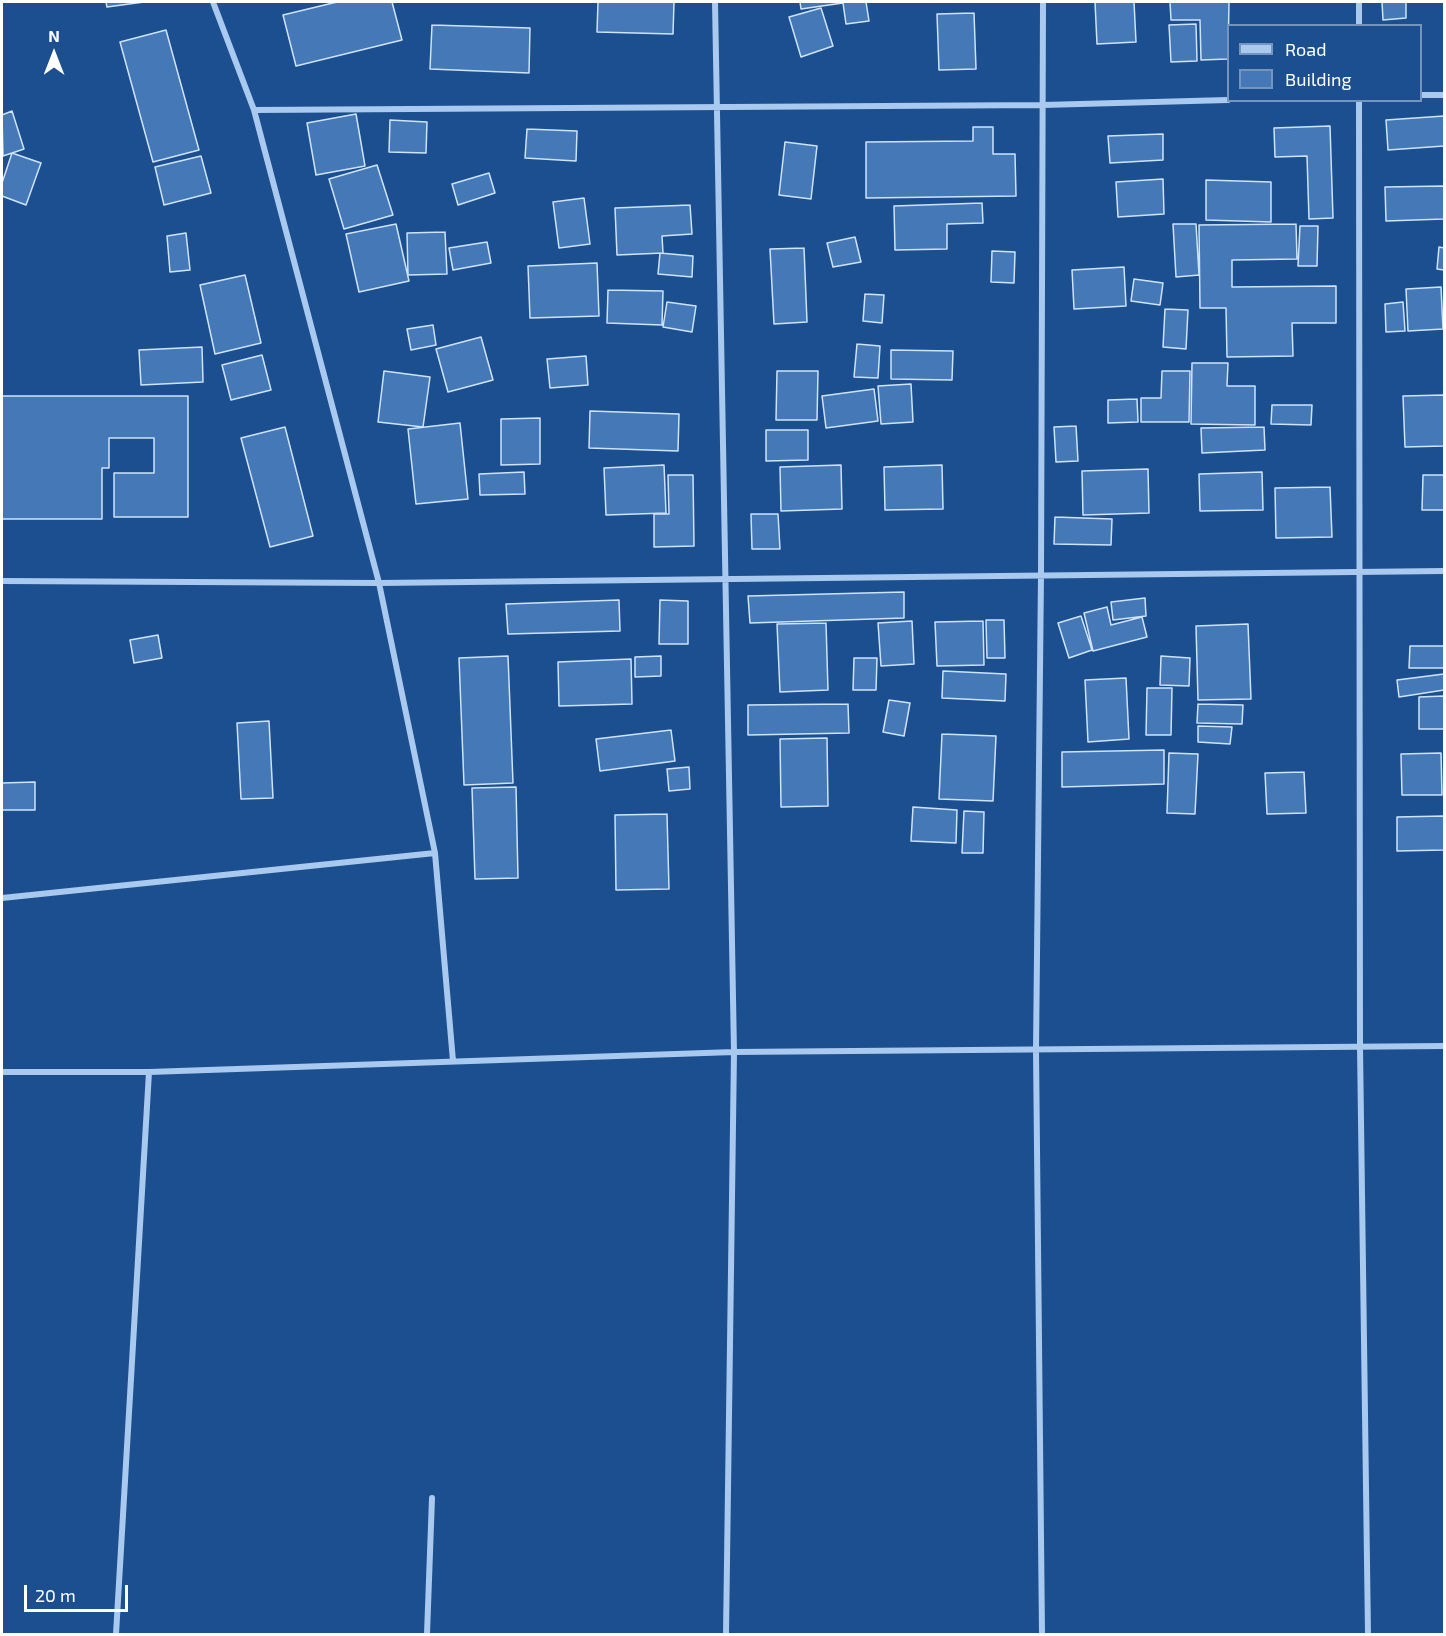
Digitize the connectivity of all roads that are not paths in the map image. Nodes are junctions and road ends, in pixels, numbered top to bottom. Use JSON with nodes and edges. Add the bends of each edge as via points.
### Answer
{"nodes":[{"id":1,"x":213,"y":2,"type":"edge"},
{"id":2,"x":715,"y":2,"type":"edge"},
{"id":3,"x":1043,"y":2,"type":"edge"},
{"id":4,"x":1359,"y":2,"type":"edge"},
{"id":5,"x":1359,"y":24,"type":"edge"},
{"id":6,"x":1422,"y":95,"type":"edge"},
{"id":7,"x":1444,"y":95,"type":"edge"},
{"id":8,"x":1227,"y":100,"type":"edge"},
{"id":9,"x":1359,"y":102,"type":"edge"},
{"id":10,"x":1043,"y":105,"type":"junction"},
{"id":11,"x":717,"y":106,"type":"junction"},
{"id":12,"x":254,"y":110,"type":"junction"},
{"id":13,"x":1444,"y":571,"type":"edge"},
{"id":14,"x":1359,"y":572,"type":"junction"},
{"id":15,"x":1041,"y":575,"type":"junction"},
{"id":16,"x":726,"y":579,"type":"junction"},
{"id":17,"x":2,"y":581,"type":"edge"},
{"id":18,"x":379,"y":583,"type":"junction"},
{"id":19,"x":435,"y":853,"type":"junction"},
{"id":20,"x":2,"y":898,"type":"edge"},
{"id":21,"x":1444,"y":1046,"type":"edge"},
{"id":22,"x":1360,"y":1047,"type":"junction"},
{"id":23,"x":1036,"y":1050,"type":"junction"},
{"id":24,"x":734,"y":1052,"type":"junction"},
{"id":25,"x":453,"y":1061,"type":"junction"},
{"id":26,"x":2,"y":1072,"type":"edge"},
{"id":27,"x":149,"y":1072,"type":"junction"},
{"id":28,"x":432,"y":1498,"type":"dead end"},
{"id":29,"x":116,"y":1635,"type":"edge"},
{"id":30,"x":427,"y":1635,"type":"edge"},
{"id":31,"x":726,"y":1635,"type":"edge"},
{"id":32,"x":1042,"y":1635,"type":"edge"},
{"id":33,"x":1368,"y":1635,"type":"edge"}],
"edges":[{"from":1,"to":12,"type":"street"},
{"from":2,"to":11,"type":"street"},
{"from":3,"to":10,"type":"street"},
{"from":4,"to":5,"type":"street"},
{"from":6,"to":7,"type":"street"},
{"from":8,"to":10,"type":"street"},
{"from":9,"to":14,"type":"street"},
{"from":10,"to":11,"type":"street"},
{"from":10,"to":15,"type":"street"},
{"from":11,"to":12,"type":"street"},
{"from":11,"to":16,"type":"street"},
{"from":12,"to":18,"type":"street"},
{"from":13,"to":14,"type":"street"},
{"from":14,"to":15,"type":"street"},
{"from":14,"to":22,"type":"street"},
{"from":15,"to":16,"type":"street"},
{"from":15,"to":23,"type":"street"},
{"from":16,"to":18,"type":"street"},
{"from":16,"to":24,"type":"street"},
{"from":17,"to":18,"type":"street"},
{"from":18,"to":19,"type":"street"},
{"from":19,"to":20,"type":"street"},
{"from":19,"to":25,"type":"street"},
{"from":21,"to":22,"type":"street"},
{"from":22,"to":23,"type":"street"},
{"from":22,"to":33,"type":"street"},
{"from":23,"to":24,"type":"street"},
{"from":23,"to":32,"type":"street"},
{"from":24,"to":25,"type":"street"},
{"from":24,"to":31,"type":"street"},
{"from":25,"to":27,"type":"street"},
{"from":26,"to":27,"type":"street"},
{"from":27,"to":29,"type":"street"},
{"from":28,"to":30,"type":"street"}]}
